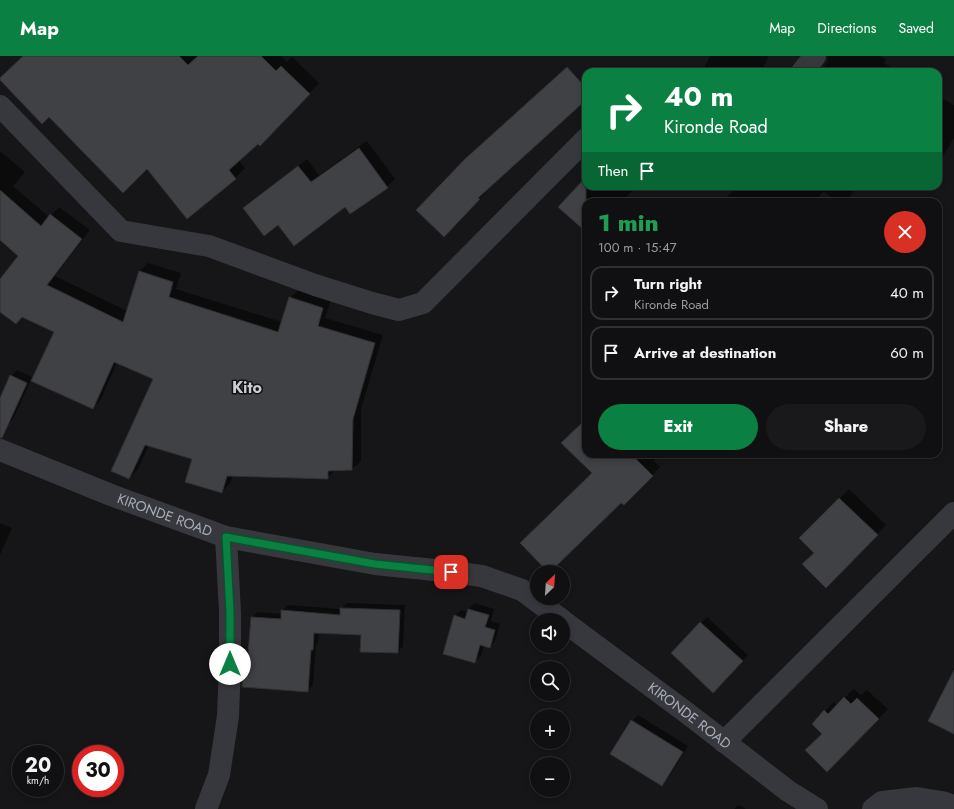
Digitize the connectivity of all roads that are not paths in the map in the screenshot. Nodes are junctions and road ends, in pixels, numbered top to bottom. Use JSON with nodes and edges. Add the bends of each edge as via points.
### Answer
{"nodes":[{"id":1,"x":815,"y":56,"type":"edge"},
{"id":2,"x":805,"y":68,"type":"edge"},
{"id":3,"x":0,"y":106,"type":"edge"},
{"id":4,"x":582,"y":143,"type":"edge"},
{"id":5,"x":0,"y":450,"type":"edge"},
{"id":6,"x":954,"y":514,"type":"edge"},
{"id":7,"x":226,"y":537,"type":"junction"},
{"id":8,"x":552,"y":613,"type":"edge"},
{"id":9,"x":570,"y":627,"type":"edge"},
{"id":10,"x":724,"y":742,"type":"junction"},
{"id":11,"x":954,"y":806,"type":"edge"},
{"id":12,"x":206,"y":809,"type":"edge"},
{"id":13,"x":817,"y":809,"type":"edge"},
{"id":14,"x":873,"y":809,"type":"edge"}],
"edges":[{"from":1,"to":2,"type":"street"},
{"from":3,"to":4,"type":"street","via":[[121,231],[208,246],[315,285],[399,310],[422,303]]},
{"from":5,"to":7,"type":"street","name":"KIRONDE ROAD","via":[[110,495]]},
{"from":6,"to":10,"type":"street"},
{"from":7,"to":8,"type":"street","name":"KIRONDE ROAD","via":[[375,564],[482,576],[522,590]]},
{"from":7,"to":12,"type":"street","via":[[230,612],[228,716],[219,775]]},
{"from":9,"to":10,"type":"street","name":"KIRONDE ROAD"},
{"from":10,"to":13,"type":"street","name":"KIRONDE ROAD","via":[[788,791]]},
{"from":11,"to":14,"type":"street","via":[[917,798],[882,802]]}]}
